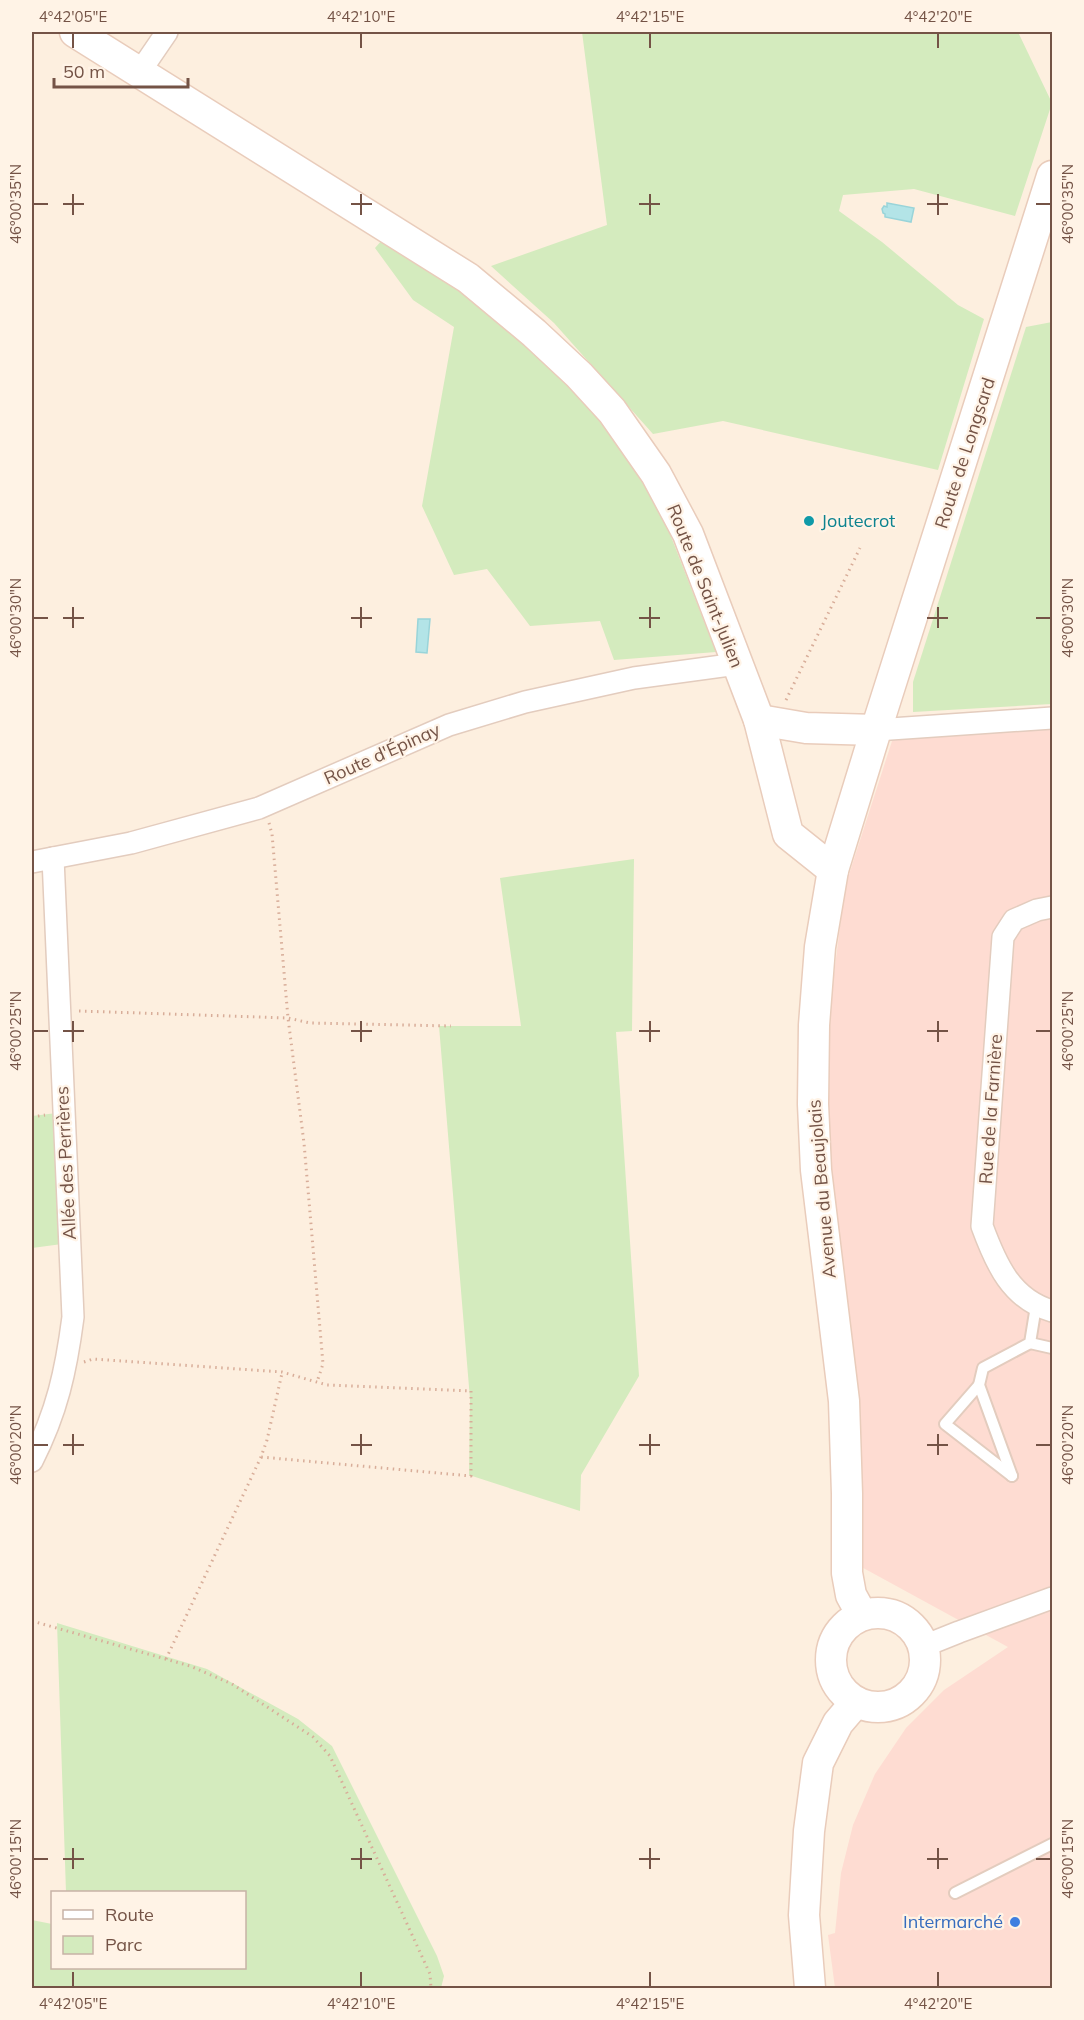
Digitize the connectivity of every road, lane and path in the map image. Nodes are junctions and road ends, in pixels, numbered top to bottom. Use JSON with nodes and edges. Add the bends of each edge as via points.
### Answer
{"nodes":[{"id":1,"x":75,"y":32,"type":"edge"},
{"id":2,"x":167,"y":32,"type":"edge"},
{"id":3,"x":139,"y":73,"type":"junction"},
{"id":4,"x":1053,"y":176,"type":"edge"},
{"id":5,"x":860,"y":548,"type":"dead end"},
{"id":6,"x":737,"y":664,"type":"junction"},
{"id":7,"x":1053,"y":718,"type":"edge"},
{"id":8,"x":767,"y":721,"type":"junction"},
{"id":9,"x":876,"y":730,"type":"junction"},
{"id":10,"x":262,"y":806,"type":"junction"},
{"id":11,"x":52,"y":858,"type":"junction"},
{"id":12,"x":32,"y":862,"type":"edge"},
{"id":13,"x":833,"y":870,"type":"junction"},
{"id":14,"x":1053,"y":907,"type":"edge"},
{"id":15,"x":59,"y":1010,"type":"junction"},
{"id":16,"x":288,"y":1017,"type":"junction"},
{"id":17,"x":451,"y":1026,"type":"dead end"},
{"id":18,"x":1044,"y":1309,"type":"edge"},
{"id":19,"x":1030,"y":1343,"type":"junction"},
{"id":20,"x":1053,"y":1348,"type":"edge"},
{"id":21,"x":65,"y":1368,"type":"junction"},
{"id":22,"x":282,"y":1372,"type":"junction"},
{"id":23,"x":317,"y":1382,"type":"junction"},
{"id":24,"x":979,"y":1385,"type":"junction"},
{"id":25,"x":261,"y":1457,"type":"junction"},
{"id":26,"x":32,"y":1461,"type":"edge"},
{"id":27,"x":1053,"y":1598,"type":"edge"},
{"id":28,"x":862,"y":1616,"type":"junction"},
{"id":29,"x":32,"y":1622,"type":"edge"},
{"id":30,"x":924,"y":1646,"type":"junction"},
{"id":31,"x":166,"y":1659,"type":"junction"},
{"id":32,"x":856,"y":1702,"type":"junction"},
{"id":33,"x":1053,"y":1844,"type":"edge"},
{"id":34,"x":956,"y":1893,"type":"dead end"},
{"id":35,"x":431,"y":1989,"type":"edge"},
{"id":36,"x":810,"y":1989,"type":"edge"}],
"edges":[{"from":1,"to":3,"type":"main road","name":"Route de Saint-Julien"},
{"from":2,"to":3,"type":"street"},
{"from":3,"to":6,"type":"main road","name":"Route de Saint-Julien","via":[[468,278],[579,375],[612,411],[656,474],[688,534]]},
{"from":4,"to":9,"type":"main road","name":"Route de Longsard"},
{"from":5,"to":8,"type":"path"},
{"from":6,"to":8,"type":"main road","name":"Route de Saint-Julien"},
{"from":6,"to":10,"type":"street","name":"Route d'Épinay","via":[[634,678],[525,702],[449,725]]},
{"from":7,"to":9,"type":"street"},
{"from":8,"to":9,"type":"main road","via":[[806,728]]},
{"from":8,"to":13,"type":"main road","name":"Route de Saint-Julien","via":[[788,834]]},
{"from":9,"to":13,"type":"main road","name":"Avenue du Beaujolais"},
{"from":10,"to":11,"type":"street","name":"Route d'Épinay","via":[[131,843]]},
{"from":10,"to":16,"type":"path","via":[[272,834]]},
{"from":11,"to":12,"type":"street","name":"Route d'Épinay"},
{"from":11,"to":15,"type":"street","name":"Allée des Perrières"},
{"from":13,"to":28,"type":"main road","name":"Avenue du Beaujolais","via":[[820,947],[813,1104],[816,1170],[844,1401],[847,1573],[851,1595]]},
{"from":14,"to":18,"type":"street","name":"Rue de la Farnière","via":[[1014,920],[1003,936],[982,1226],[993,1257],[1011,1285]]},
{"from":15,"to":16,"type":"path"},
{"from":15,"to":21,"type":"street","name":"Allée des Perrières","via":[[73,1317]]},
{"from":16,"to":17,"type":"path","via":[[310,1023]]},
{"from":16,"to":23,"type":"path","via":[[304,1143],[323,1364]]},
{"from":18,"to":19,"type":"lane"},
{"from":19,"to":20,"type":"lane"},
{"from":19,"to":24,"type":"lane","via":[[983,1368]]},
{"from":21,"to":22,"type":"path","via":[[93,1359]]},
{"from":21,"to":26,"type":"street","name":"Allée des Perrières","via":[[59,1395]]},
{"from":22,"to":23,"type":"path"},
{"from":22,"to":25,"type":"path"},
{"from":23,"to":25,"type":"path","via":[[471,1391],[471,1476]]},
{"from":24,"to":24,"type":"lane","via":[[1001,1445],[1012,1476],[945,1424]]},
{"from":25,"to":31,"type":"path"},
{"from":27,"to":30,"type":"street"},
{"from":28,"to":30,"type":"main road","via":[[888,1613],[912,1626]]},
{"from":28,"to":32,"type":"main road","via":[[840,1633],[831,1658],[842,1691]]},
{"from":29,"to":31,"type":"path"},
{"from":30,"to":32,"type":"main road","via":[[925,1672],[914,1692],[896,1705],[874,1707]]},
{"from":31,"to":35,"type":"path","via":[[232,1684],[313,1737],[330,1756],[430,1974]]},
{"from":32,"to":36,"type":"main road","via":[[838,1723],[818,1763],[804,1915]]},
{"from":33,"to":34,"type":"lane"}]}
